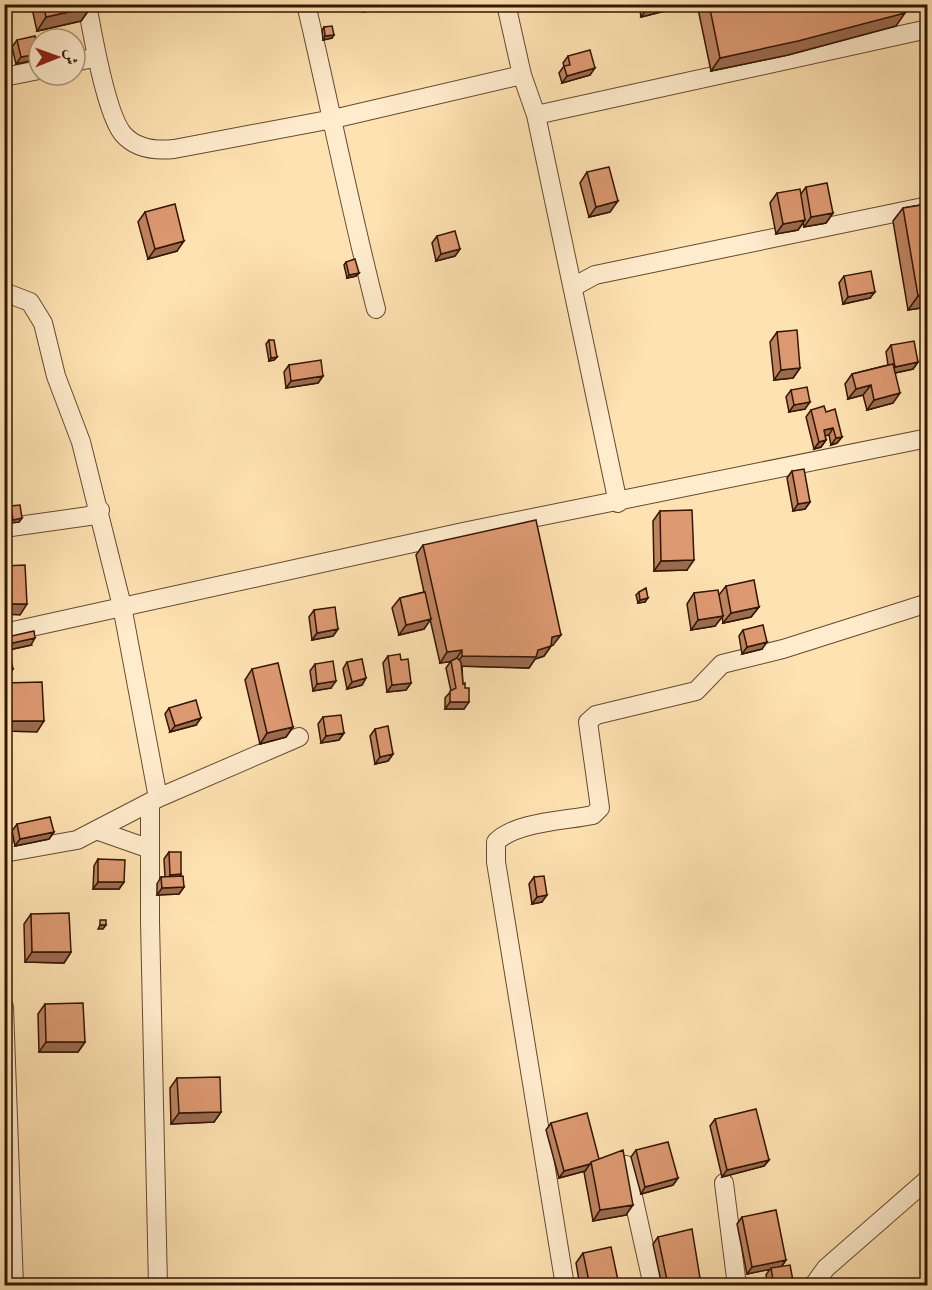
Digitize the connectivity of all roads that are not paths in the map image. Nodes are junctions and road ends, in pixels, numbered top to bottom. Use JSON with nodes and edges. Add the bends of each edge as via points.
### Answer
{"nodes":[{"id":1,"x":87,"y":4,"type":"edge"},
{"id":2,"x":306,"y":4,"type":"edge"},
{"id":3,"x":506,"y":4,"type":"edge"},
{"id":4,"x":927,"y":29,"type":"edge"},
{"id":5,"x":96,"y":57,"type":"junction"},
{"id":6,"x":87,"y":59,"type":"edge"},
{"id":7,"x":27,"y":72,"type":"edge"},
{"id":8,"x":522,"y":75,"type":"junction"},
{"id":9,"x":4,"y":77,"type":"edge"},
{"id":10,"x":536,"y":115,"type":"junction"},
{"id":11,"x":333,"y":119,"type":"junction"},
{"id":12,"x":927,"y":206,"type":"edge"},
{"id":13,"x":573,"y":287,"type":"junction"},
{"id":14,"x":4,"y":292,"type":"edge"},
{"id":15,"x":376,"y":309,"type":"dead end"},
{"id":16,"x":927,"y":438,"type":"edge"},
{"id":17,"x":618,"y":503,"type":"junction"},
{"id":18,"x":100,"y":510,"type":"junction"},
{"id":19,"x":4,"y":528,"type":"edge"},
{"id":20,"x":927,"y":603,"type":"edge"},
{"id":21,"x":122,"y":606,"type":"junction"},
{"id":22,"x":4,"y":633,"type":"edge"},
{"id":23,"x":299,"y":737,"type":"dead end"},
{"id":24,"x":154,"y":801,"type":"junction"},
{"id":25,"x":96,"y":830,"type":"junction"},
{"id":26,"x":150,"y":849,"type":"junction"},
{"id":27,"x":4,"y":853,"type":"edge"},
{"id":28,"x":4,"y":1007,"type":"edge"},
{"id":29,"x":626,"y":1165,"type":"edge"},
{"id":30,"x":927,"y":1179,"type":"edge"},
{"id":31,"x":724,"y":1183,"type":"dead end"},
{"id":32,"x":14,"y":1286,"type":"edge"},
{"id":33,"x":158,"y":1286,"type":"edge"},
{"id":34,"x":565,"y":1286,"type":"edge"},
{"id":35,"x":653,"y":1286,"type":"edge"},
{"id":36,"x":737,"y":1286,"type":"edge"},
{"id":37,"x":813,"y":1286,"type":"edge"}],
"edges":[{"from":1,"to":5,"type":"street"},
{"from":2,"to":11,"type":"street"},
{"from":3,"to":8,"type":"street"},
{"from":4,"to":10,"type":"street"},
{"from":5,"to":6,"type":"street"},
{"from":5,"to":11,"type":"street","via":[[122,133],[150,150],[174,149]]},
{"from":7,"to":9,"type":"street"},
{"from":8,"to":10,"type":"street"},
{"from":8,"to":11,"type":"street"},
{"from":10,"to":13,"type":"street"},
{"from":11,"to":15,"type":"street"},
{"from":12,"to":13,"type":"street","via":[[596,275]]},
{"from":13,"to":17,"type":"street"},
{"from":14,"to":18,"type":"street","via":[[30,302],[43,323],[56,376],[81,442]]},
{"from":16,"to":17,"type":"street"},
{"from":17,"to":21,"type":"street","via":[[463,532]]},
{"from":18,"to":19,"type":"street","via":[[89,516]]},
{"from":18,"to":21,"type":"street"},
{"from":20,"to":34,"type":"street","via":[[783,649],[722,664],[696,692],[596,715],[588,722],[600,808],[592,815],[518,828],[496,842]]},
{"from":21,"to":22,"type":"street"},
{"from":21,"to":24,"type":"street"},
{"from":23,"to":24,"type":"street"},
{"from":24,"to":25,"type":"street"},
{"from":24,"to":26,"type":"street"},
{"from":25,"to":26,"type":"street"},
{"from":25,"to":27,"type":"street","via":[[77,840]]},
{"from":26,"to":33,"type":"street"},
{"from":28,"to":32,"type":"street"},
{"from":29,"to":35,"type":"street"},
{"from":30,"to":37,"type":"street","via":[[826,1268]]},
{"from":31,"to":36,"type":"street"}]}
